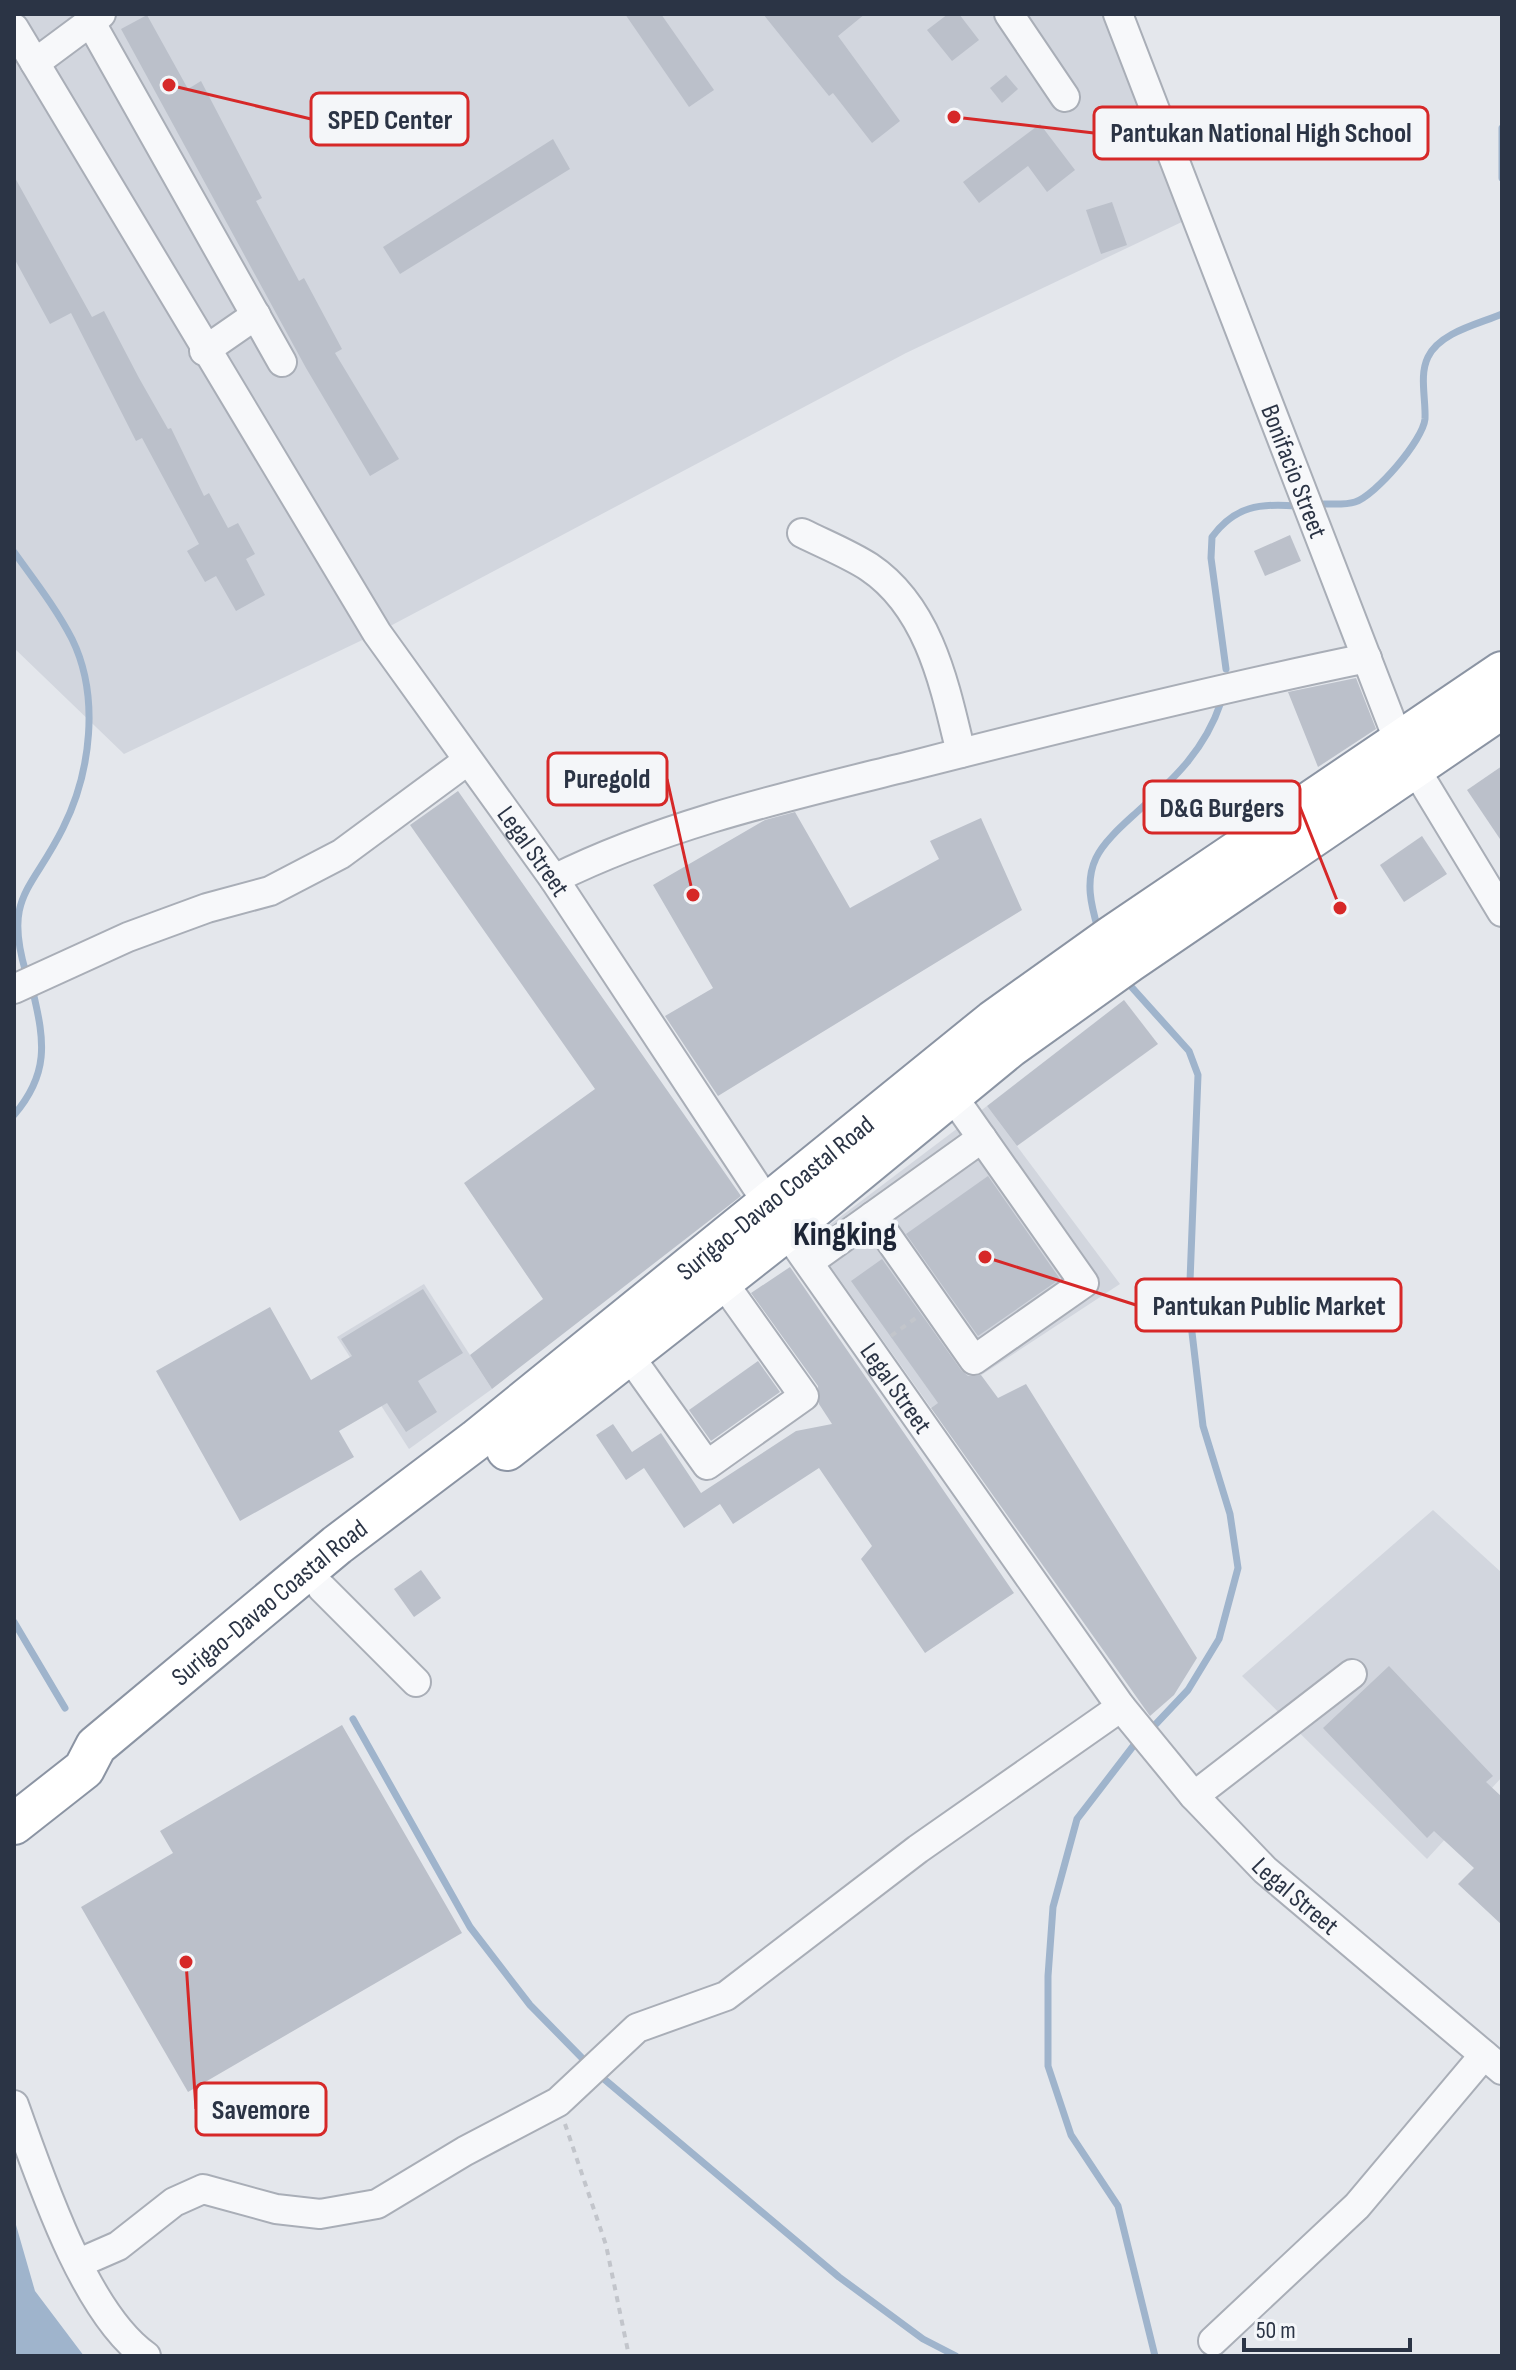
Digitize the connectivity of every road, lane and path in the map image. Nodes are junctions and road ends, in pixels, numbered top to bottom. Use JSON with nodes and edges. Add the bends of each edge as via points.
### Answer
{"nodes":[{"id":1,"x":1009,"y":14,"type":"edge"},
{"id":2,"x":1118,"y":14,"type":"edge"},
{"id":3,"x":95,"y":17,"type":"edge"},
{"id":4,"x":14,"y":28,"type":"edge"},
{"id":5,"x":35,"y":63,"type":"junction"},
{"id":6,"x":1065,"y":97,"type":"dead end"},
{"id":7,"x":256,"y":315,"type":"junction"},
{"id":8,"x":204,"y":351,"type":"junction"},
{"id":9,"x":282,"y":362,"type":"dead end"},
{"id":10,"x":802,"y":533,"type":"dead end"},
{"id":11,"x":1367,"y":658,"type":"junction"},
{"id":12,"x":1502,"y":672,"type":"edge"},
{"id":13,"x":1502,"y":708,"type":"edge"},
{"id":14,"x":961,"y":753,"type":"junction"},
{"id":15,"x":1406,"y":755,"type":"junction"},
{"id":16,"x":467,"y":761,"type":"junction"},
{"id":17,"x":554,"y":879,"type":"junction"},
{"id":18,"x":1502,"y":912,"type":"edge"},
{"id":19,"x":1120,"y":949,"type":"junction"},
{"id":20,"x":14,"y":989,"type":"edge"},
{"id":21,"x":951,"y":1094,"type":"junction"},
{"id":22,"x":982,"y":1138,"type":"junction"},
{"id":23,"x":873,"y":1216,"type":"junction"},
{"id":24,"x":788,"y":1232,"type":"junction"},
{"id":25,"x":722,"y":1281,"type":"junction"},
{"id":26,"x":935,"y":1305,"type":"junction"},
{"id":27,"x":871,"y":1351,"type":"junction"},
{"id":28,"x":628,"y":1354,"type":"junction"},
{"id":29,"x":484,"y":1451,"type":"junction"},
{"id":30,"x":337,"y":1567,"type":"junction"},
{"id":31,"x":1352,"y":1674,"type":"dead end"},
{"id":32,"x":416,"y":1682,"type":"dead end"},
{"id":33,"x":1121,"y":1707,"type":"junction"},
{"id":34,"x":1194,"y":1796,"type":"junction"},
{"id":35,"x":14,"y":1824,"type":"edge"},
{"id":36,"x":1493,"y":2062,"type":"edge"},
{"id":37,"x":558,"y":2102,"type":"junction"},
{"id":38,"x":14,"y":2105,"type":"edge"},
{"id":39,"x":79,"y":2263,"type":"junction"},
{"id":40,"x":1213,"y":2341,"type":"dead end"},
{"id":41,"x":146,"y":2356,"type":"edge"},
{"id":42,"x":629,"y":2356,"type":"edge"}],
"edges":[{"from":1,"to":6,"type":"street"},
{"from":2,"to":11,"type":"street","name":"Bonifacio Street"},
{"from":3,"to":5,"type":"street"},
{"from":3,"to":7,"type":"street"},
{"from":4,"to":5,"type":"street","name":"Legal Street"},
{"from":5,"to":8,"type":"street","name":"Legal Street"},
{"from":7,"to":8,"type":"street"},
{"from":7,"to":9,"type":"street"},
{"from":8,"to":16,"type":"street","name":"Legal Street","via":[[377,633]]},
{"from":10,"to":14,"type":"street","via":[[870,568],[901,597],[944,680]]},
{"from":11,"to":14,"type":"street"},
{"from":11,"to":15,"type":"street","name":"Bonifacio Street"},
{"from":12,"to":15,"type":"highway","name":"Surigao-Davao Coastal Road"},
{"from":13,"to":15,"type":"highway","name":"Surigao-Davao Coastal Road"},
{"from":14,"to":17,"type":"street","via":[[667,831]]},
{"from":15,"to":18,"type":"street","name":"Bonifacio Street"},
{"from":15,"to":19,"type":"highway","name":"Surigao-Davao Coastal Road"},
{"from":16,"to":17,"type":"street","name":"Legal Street"},
{"from":16,"to":20,"type":"street","via":[[341,854],[270,891],[128,937]]},
{"from":17,"to":24,"type":"street","name":"Legal Street"},
{"from":19,"to":21,"type":"highway","name":"Surigao-Davao Coastal Road"},
{"from":19,"to":24,"type":"highway","name":"Surigao-Davao Coastal Road","via":[[993,1021]]},
{"from":21,"to":22,"type":"street"},
{"from":21,"to":24,"type":"highway","name":"Surigao-Davao Coastal Road"},
{"from":22,"to":23,"type":"street"},
{"from":22,"to":26,"type":"street","via":[[1084,1283],[974,1360]]},
{"from":23,"to":24,"type":"street"},
{"from":23,"to":26,"type":"street"},
{"from":24,"to":25,"type":"highway","name":"Surigao-Davao Coastal Road"},
{"from":24,"to":27,"type":"street","name":"Legal Street"},
{"from":24,"to":29,"type":"highway","name":"Surigao-Davao Coastal Road"},
{"from":25,"to":28,"type":"highway","name":"Surigao-Davao Coastal Road"},
{"from":25,"to":28,"type":"street","via":[[804,1396],[707,1465]]},
{"from":26,"to":27,"type":"path"},
{"from":27,"to":33,"type":"street","name":"Legal Street"},
{"from":28,"to":29,"type":"highway","name":"Surigao-Davao Coastal Road"},
{"from":29,"to":30,"type":"highway","name":"Surigao-Davao Coastal Road"},
{"from":30,"to":32,"type":"street"},
{"from":30,"to":35,"type":"highway","name":"Surigao-Davao Coastal Road","via":[[109,1762],[84,1769]]},
{"from":31,"to":34,"type":"street"},
{"from":33,"to":34,"type":"street","name":"Legal Street"},
{"from":33,"to":37,"type":"street","via":[[918,1849],[726,1996],[637,2028]]},
{"from":34,"to":36,"type":"street","name":"Legal Street","via":[[1265,1870]]},
{"from":36,"to":40,"type":"street","via":[[1357,2206]]},
{"from":37,"to":39,"type":"street","via":[[377,2204],[320,2214],[276,2209],[203,2189],[174,2202],[118,2246]]},
{"from":37,"to":42,"type":"path","via":[[606,2245]]},
{"from":38,"to":39,"type":"street"},
{"from":39,"to":41,"type":"street","via":[[110,2319]]}]}
